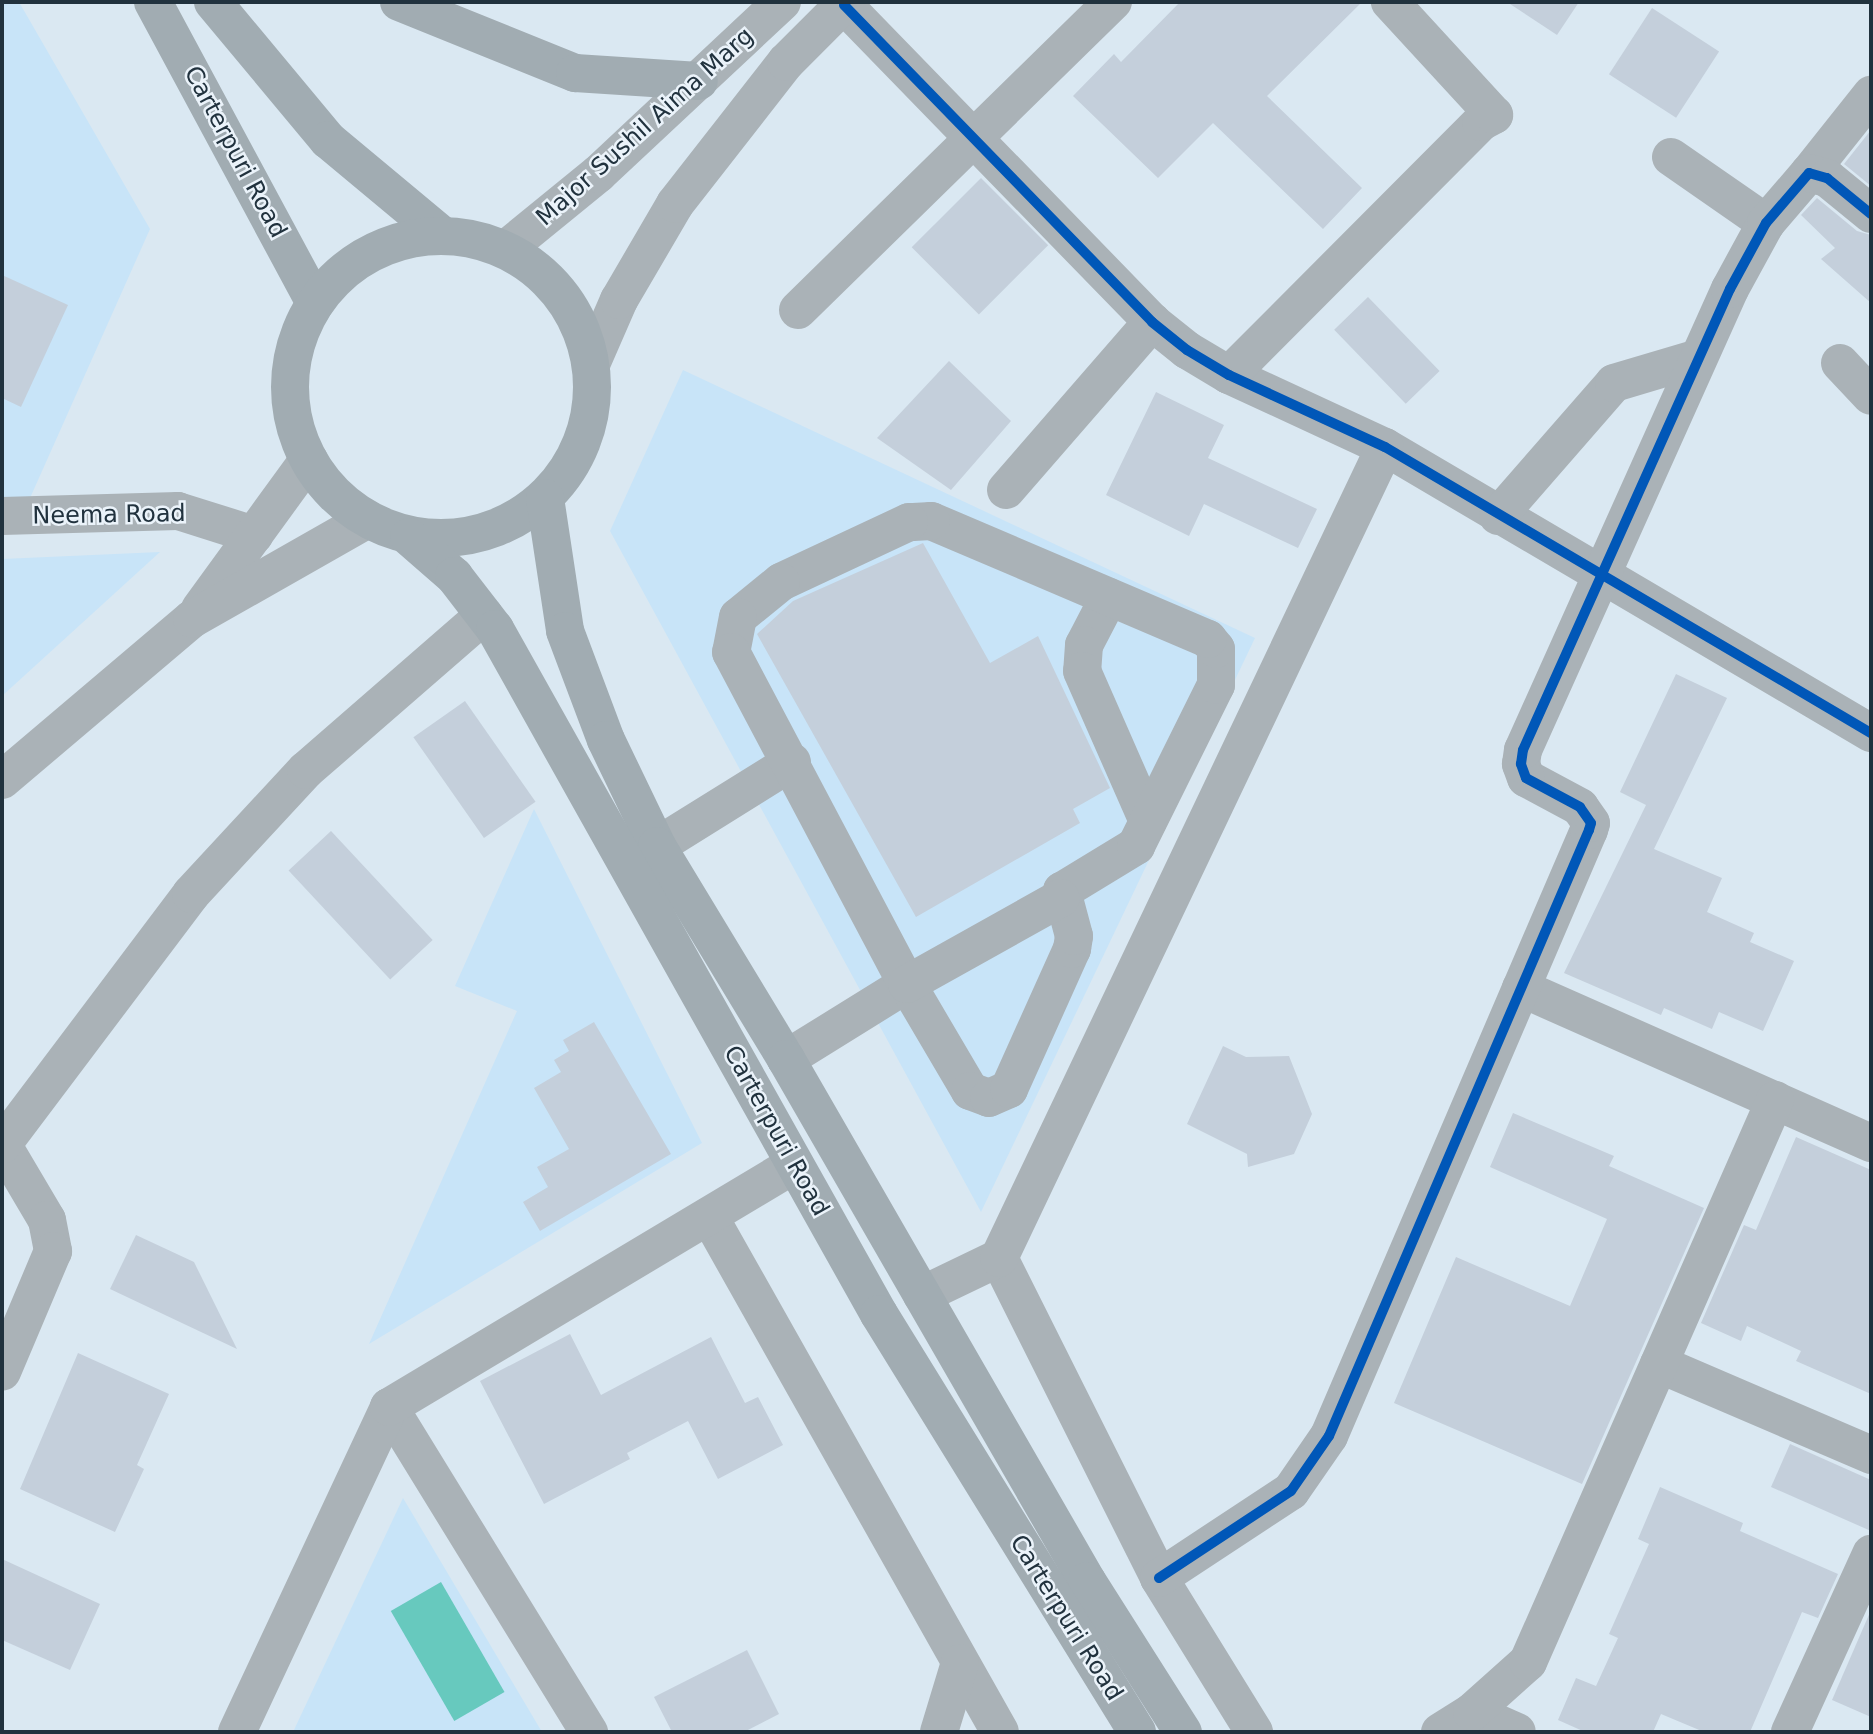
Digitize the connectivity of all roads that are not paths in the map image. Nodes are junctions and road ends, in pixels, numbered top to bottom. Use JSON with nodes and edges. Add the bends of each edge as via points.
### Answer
{"nodes":[{"id":1,"x":153,"y":2,"type":"edge"},
{"id":2,"x":214,"y":2,"type":"edge"},
{"id":3,"x":400,"y":2,"type":"edge"},
{"id":4,"x":782,"y":2,"type":"edge"},
{"id":5,"x":1113,"y":2,"type":"edge"},
{"id":6,"x":1390,"y":2,"type":"edge"},
{"id":7,"x":845,"y":3,"type":"edge"},
{"id":8,"x":699,"y":81,"type":"junction"},
{"id":9,"x":1871,"y":95,"type":"edge"},
{"id":10,"x":971,"y":140,"type":"junction"},
{"id":11,"x":1671,"y":157,"type":"dead end"},
{"id":12,"x":1809,"y":173,"type":"junction"},
{"id":13,"x":1871,"y":214,"type":"edge"},
{"id":14,"x":1766,"y":223,"type":"junction"},
{"id":15,"x":442,"y":235,"type":"junction"},
{"id":16,"x":506,"y":249,"type":"junction"},
{"id":17,"x":315,"y":303,"type":"junction"},
{"id":18,"x":798,"y":310,"type":"dead end"},
{"id":19,"x":1152,"y":322,"type":"junction"},
{"id":20,"x":1699,"y":358,"type":"junction"},
{"id":21,"x":592,"y":362,"type":"junction"},
{"id":22,"x":1840,"y":363,"type":"dead end"},
{"id":23,"x":1229,"y":375,"type":"junction"},
{"id":24,"x":1871,"y":396,"type":"edge"},
{"id":25,"x":1385,"y":447,"type":"junction"},
{"id":26,"x":309,"y":459,"type":"junction"},
{"id":27,"x":1006,"y":490,"type":"dead end"},
{"id":28,"x":545,"y":498,"type":"junction"},
{"id":29,"x":2,"y":516,"type":"edge"},
{"id":30,"x":1498,"y":516,"type":"junction"},
{"id":31,"x":368,"y":520,"type":"junction"},
{"id":32,"x":254,"y":535,"type":"junction"},
{"id":33,"x":409,"y":537,"type":"junction"},
{"id":34,"x":1604,"y":578,"type":"junction"},
{"id":35,"x":1109,"y":597,"type":"junction"},
{"id":36,"x":484,"y":615,"type":"junction"},
{"id":37,"x":192,"y":619,"type":"junction"},
{"id":38,"x":1871,"y":733,"type":"edge"},
{"id":39,"x":792,"y":762,"type":"junction"},
{"id":40,"x":2,"y":780,"type":"edge"},
{"id":41,"x":1148,"y":821,"type":"junction"},
{"id":42,"x":657,"y":846,"type":"junction"},
{"id":43,"x":1061,"y":898,"type":"junction"},
{"id":44,"x":907,"y":984,"type":"junction"},
{"id":45,"x":1521,"y":988,"type":"junction"},
{"id":46,"x":786,"y":1059,"type":"junction"},
{"id":47,"x":1775,"y":1100,"type":"junction"},
{"id":48,"x":1871,"y":1143,"type":"edge"},
{"id":49,"x":2,"y":1144,"type":"edge"},
{"id":50,"x":794,"y":1165,"type":"junction"},
{"id":51,"x":709,"y":1216,"type":"junction"},
{"id":52,"x":999,"y":1258,"type":"junction"},
{"id":53,"x":922,"y":1294,"type":"junction"},
{"id":54,"x":1660,"y":1364,"type":"junction"},
{"id":55,"x":2,"y":1372,"type":"edge"},
{"id":56,"x":389,"y":1407,"type":"junction"},
{"id":57,"x":1871,"y":1455,"type":"edge"},
{"id":58,"x":1871,"y":1554,"type":"edge"},
{"id":59,"x":1159,"y":1578,"type":"junction"},
{"id":60,"x":1863,"y":1593,"type":"edge"},
{"id":61,"x":960,"y":1662,"type":"junction"},
{"id":62,"x":1472,"y":1712,"type":"junction"},
{"id":63,"x":237,"y":1732,"type":"edge"},
{"id":64,"x":589,"y":1732,"type":"edge"},
{"id":65,"x":939,"y":1732,"type":"edge"},
{"id":66,"x":1000,"y":1732,"type":"edge"},
{"id":67,"x":1137,"y":1732,"type":"edge"},
{"id":68,"x":1183,"y":1732,"type":"edge"},
{"id":69,"x":1254,"y":1732,"type":"edge"},
{"id":70,"x":1440,"y":1732,"type":"edge"},
{"id":71,"x":1517,"y":1732,"type":"edge"},
{"id":72,"x":1790,"y":1732,"type":"edge"}],
"edges":[{"from":1,"to":17,"type":"main road","name":"Carterpuri Road"},
{"from":2,"to":15,"type":"main road","via":[[328,141]]},
{"from":3,"to":8,"type":"main road","via":[[575,73]]},
{"from":4,"to":8,"type":"street","name":"Major Sushil Aima Marg"},
{"from":5,"to":10,"type":"street"},
{"from":6,"to":23,"type":"street","via":[[1494,115],[1481,122]]},
{"from":7,"to":10,"type":"street"},
{"from":7,"to":21,"type":"street","name":"Major Sushil Aima Marg","via":[[786,62],[675,204],[620,300]]},
{"from":8,"to":16,"type":"street","name":"Major Sushil Aima Marg","via":[[598,174]]},
{"from":9,"to":12,"type":"street"},
{"from":10,"to":18,"type":"street"},
{"from":10,"to":19,"type":"street"},
{"from":11,"to":14,"type":"street"},
{"from":12,"to":13,"type":"street","via":[[1827,178]]},
{"from":12,"to":14,"type":"street"},
{"from":14,"to":20,"type":"street"},
{"from":15,"to":16,"type":"main road"},
{"from":15,"to":17,"type":"main road","via":[[410,238],[352,264]]},
{"from":16,"to":21,"type":"main road","via":[[565,298]]},
{"from":17,"to":26,"type":"main road","via":[[291,362],[292,419]]},
{"from":19,"to":23,"type":"street"},
{"from":19,"to":27,"type":"street"},
{"from":20,"to":30,"type":"street","via":[[1614,383]]},
{"from":20,"to":34,"type":"street"},
{"from":21,"to":28,"type":"main road","via":[[591,415],[568,471]]},
{"from":22,"to":24,"type":"street"},
{"from":23,"to":25,"type":"street"},
{"from":25,"to":30,"type":"street"},
{"from":25,"to":52,"type":"street"},
{"from":26,"to":31,"type":"main road","via":[[336,497]]},
{"from":26,"to":32,"type":"street"},
{"from":28,"to":33,"type":"main road","via":[[524,515],[459,539]]},
{"from":28,"to":42,"type":"main road","name":"Carterpuri Road","via":[[565,631],[606,740]]},
{"from":29,"to":32,"type":"street","name":"Neema Road","via":[[178,511]]},
{"from":30,"to":34,"type":"street"},
{"from":31,"to":33,"type":"main road"},
{"from":31,"to":37,"type":"street"},
{"from":32,"to":37,"type":"street"},
{"from":33,"to":36,"type":"main road","name":"Carterpuri Road","via":[[454,576]]},
{"from":34,"to":38,"type":"street"},
{"from":34,"to":45,"type":"street","via":[[1523,750],[1526,778],[1580,807],[1591,823]]},
{"from":35,"to":39,"type":"street","via":[[920,519],[782,582],[738,617],[731,652]]},
{"from":35,"to":41,"type":"street","via":[[1084,645],[1083,671]]},
{"from":35,"to":41,"type":"street","via":[[1208,639],[1216,649],[1216,685]]},
{"from":36,"to":49,"type":"street","via":[[306,770],[200,884]]},
{"from":36,"to":50,"type":"main road","name":"Carterpuri Road"},
{"from":37,"to":40,"type":"street"},
{"from":39,"to":42,"type":"street"},
{"from":39,"to":44,"type":"street"},
{"from":41,"to":43,"type":"street","via":[[1136,846],[1068,884]]},
{"from":42,"to":46,"type":"main road","name":"Carterpuri Road"},
{"from":43,"to":44,"type":"street"},
{"from":43,"to":44,"type":"street","via":[[1072,925],[1072,949],[1009,1089],[1001,1096],[989,1098],[970,1091]]},
{"from":44,"to":46,"type":"street"},
{"from":45,"to":47,"type":"street"},
{"from":45,"to":59,"type":"street","via":[[1329,1436],[1291,1491]]},
{"from":46,"to":53,"type":"main road","name":"Carterpuri Road"},
{"from":47,"to":48,"type":"street"},
{"from":47,"to":54,"type":"street"},
{"from":49,"to":55,"type":"street","via":[[47,1220],[53,1251]]},
{"from":50,"to":51,"type":"street"},
{"from":50,"to":67,"type":"main road","name":"Carterpuri Road","via":[[879,1314]]},
{"from":51,"to":56,"type":"street"},
{"from":51,"to":61,"type":"street"},
{"from":52,"to":53,"type":"street"},
{"from":52,"to":59,"type":"street"},
{"from":53,"to":68,"type":"main road","name":"Carterpuri Road","via":[[1087,1581]]},
{"from":54,"to":57,"type":"street"},
{"from":54,"to":62,"type":"street","via":[[1528,1662]]},
{"from":56,"to":63,"type":"street"},
{"from":56,"to":64,"type":"street"},
{"from":58,"to":60,"type":"street"},
{"from":59,"to":69,"type":"street"},
{"from":60,"to":72,"type":"street"},
{"from":61,"to":65,"type":"street"},
{"from":61,"to":66,"type":"street"},
{"from":62,"to":70,"type":"street"},
{"from":62,"to":71,"type":"street"}]}
